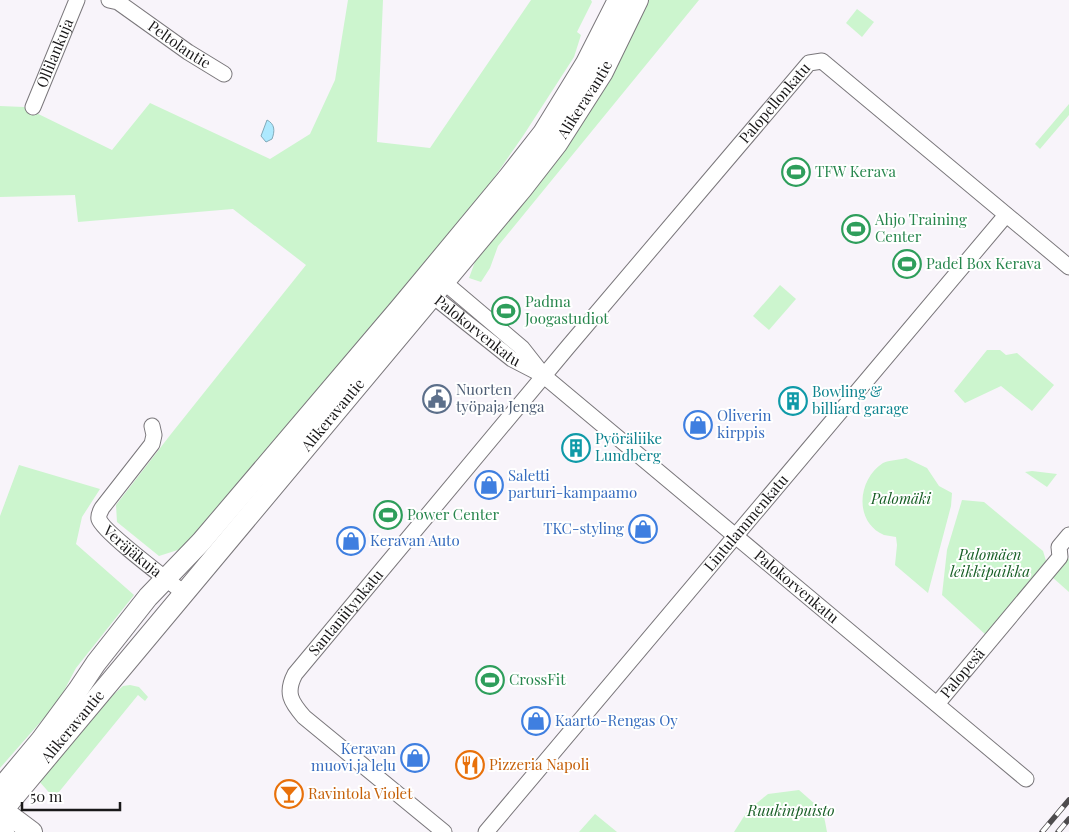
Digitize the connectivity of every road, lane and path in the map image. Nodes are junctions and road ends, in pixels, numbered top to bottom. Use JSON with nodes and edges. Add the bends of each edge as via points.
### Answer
{"nodes":[{"id":1,"x":77,"y":0,"type":"edge"},
{"id":2,"x":618,"y":0,"type":"edge"},
{"id":3,"x":638,"y":0,"type":"edge"},
{"id":4,"x":115,"y":1,"type":"edge"},
{"id":5,"x":224,"y":74,"type":"dead end"},
{"id":6,"x":33,"y":107,"type":"dead end"},
{"id":7,"x":1006,"y":215,"type":"junction"},
{"id":8,"x":1069,"y":267,"type":"edge"},
{"id":9,"x":435,"y":285,"type":"junction"},
{"id":10,"x":544,"y":376,"type":"junction"},
{"id":11,"x":152,"y":426,"type":"dead end"},
{"id":12,"x":1069,"y":534,"type":"edge"},
{"id":13,"x":736,"y":536,"type":"junction"},
{"id":14,"x":165,"y":578,"type":"junction"},
{"id":15,"x":184,"y":593,"type":"junction"},
{"id":16,"x":937,"y":704,"type":"junction"},
{"id":17,"x":29,"y":767,"type":"junction"},
{"id":18,"x":1026,"y":780,"type":"dead end"},
{"id":19,"x":3,"y":804,"type":"edge"},
{"id":20,"x":4,"y":832,"type":"edge"},
{"id":21,"x":32,"y":832,"type":"edge"},
{"id":22,"x":444,"y":832,"type":"edge"},
{"id":23,"x":486,"y":832,"type":"edge"}],
"edges":[{"from":1,"to":6,"type":"street","name":"Ollilankuja"},
{"from":2,"to":9,"type":"main road","name":"Alikeravantie","via":[[586,62],[542,133]]},
{"from":3,"to":9,"type":"main road","name":"Alikeravantie","via":[[603,72],[557,144]]},
{"from":4,"to":5,"type":"street","name":"Peltolantie"},
{"from":7,"to":8,"type":"street","name":"Palopellonkatu"},
{"from":7,"to":10,"type":"street","name":"Palopellonkatu","via":[[822,60],[809,63]]},
{"from":7,"to":13,"type":"street","name":"Lintulammenkatu"},
{"from":9,"to":10,"type":"street","name":"Palokorvenkatu","via":[[512,359]]},
{"from":9,"to":14,"type":"main road","name":"Alikeravantie"},
{"from":9,"to":15,"type":"main road","name":"Alikeravantie"},
{"from":10,"to":13,"type":"street","name":"Palokorvenkatu"},
{"from":10,"to":22,"type":"street","name":"Santaniitynkatu","via":[[291,682],[290,694],[294,705],[304,717]]},
{"from":11,"to":14,"type":"street","name":"Veräjäkuja","via":[[152,444],[99,515],[102,525],[117,540]]},
{"from":12,"to":16,"type":"street","name":"Palopesä","via":[[1058,547],[1060,557]]},
{"from":13,"to":16,"type":"street","name":"Palokorvenkatu"},
{"from":13,"to":23,"type":"street","name":"Lintulammenkatu"},
{"from":14,"to":15,"type":"street","name":"Veräjäkuja"},
{"from":14,"to":17,"type":"main road","name":"Alikeravantie","via":[[96,662]]},
{"from":15,"to":17,"type":"main road","name":"Alikeravantie"},
{"from":16,"to":18,"type":"street","name":"Palokorvenkatu"},
{"from":17,"to":19,"type":"main road","name":"Alikeravantie"},
{"from":19,"to":20,"type":"main road"},
{"from":19,"to":21,"type":"main road"}]}
